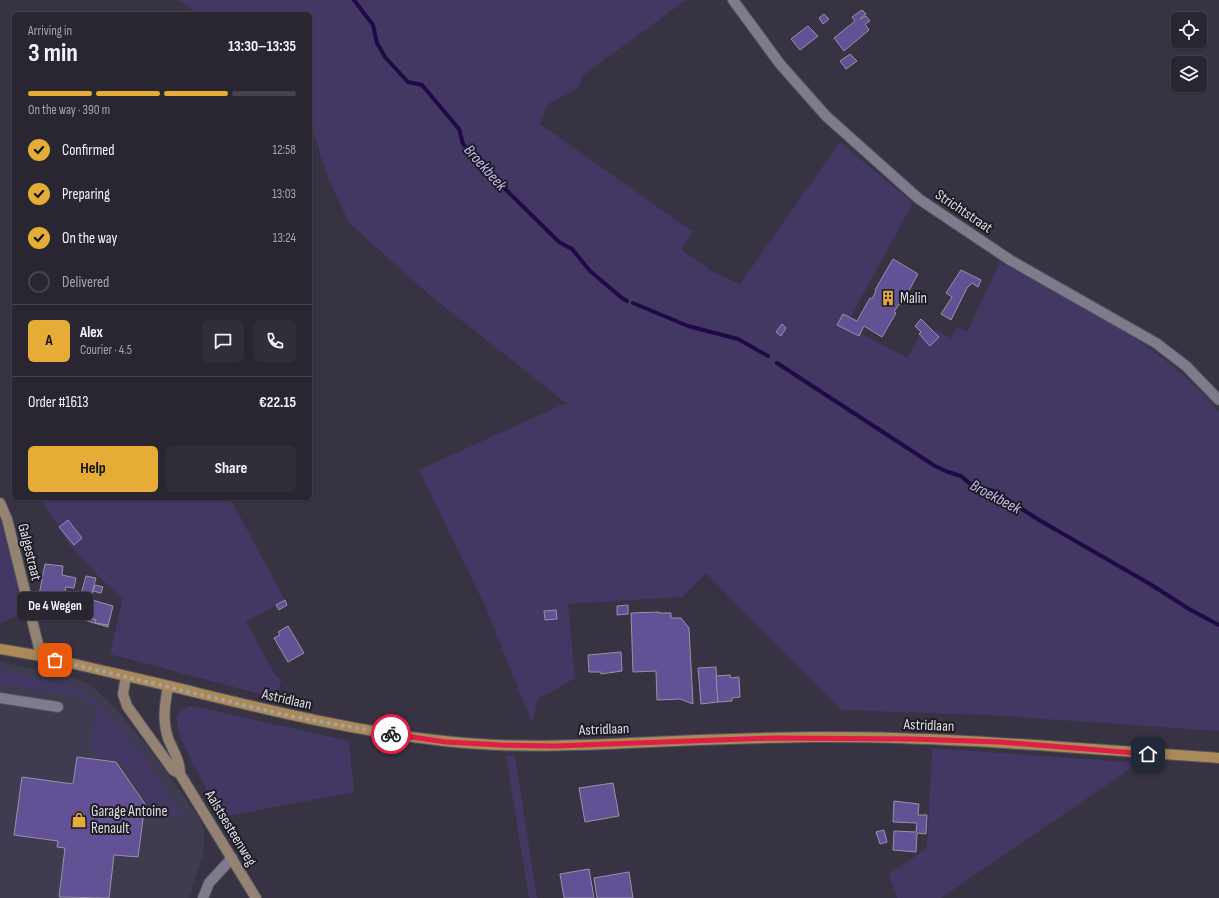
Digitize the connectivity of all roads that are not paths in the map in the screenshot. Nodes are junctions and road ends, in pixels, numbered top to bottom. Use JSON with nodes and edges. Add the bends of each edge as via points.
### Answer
{"nodes":[{"id":1,"x":733,"y":0,"type":"edge"},
{"id":2,"x":1219,"y":400,"type":"edge"},
{"id":3,"x":0,"y":503,"type":"edge"},
{"id":4,"x":0,"y":649,"type":"edge"},
{"id":5,"x":41,"y":656,"type":"junction"},
{"id":6,"x":126,"y":676,"type":"junction"},
{"id":7,"x":168,"y":686,"type":"junction"},
{"id":8,"x":0,"y":698,"type":"edge"},
{"id":9,"x":58,"y":706,"type":"dead end"},
{"id":10,"x":1219,"y":758,"type":"edge"},
{"id":11,"x":180,"y":774,"type":"junction"},
{"id":12,"x":232,"y":858,"type":"junction"},
{"id":13,"x":203,"y":898,"type":"edge"},
{"id":14,"x":256,"y":898,"type":"edge"}],
"edges":[{"from":1,"to":2,"type":"street","name":"Strichtstraat","via":[[780,64],[826,116],[919,199],[1010,260],[1156,343],[1186,366]]},
{"from":3,"to":5,"type":"main road","name":"Galgestraat"},
{"from":4,"to":5,"type":"main road","name":"Astridlaan"},
{"from":5,"to":6,"type":"main road","name":"Astridlaan"},
{"from":6,"to":7,"type":"main road","name":"Astridlaan"},
{"from":6,"to":11,"type":"main road","name":"Aalstsesteenweg","via":[[123,694],[127,706],[173,770]]},
{"from":7,"to":10,"type":"main road","name":"Astridlaan","via":[[290,716],[376,732],[461,743],[555,746],[816,737],[1000,742]]},
{"from":7,"to":11,"type":"main road","name":"Aalstsesteenweg","via":[[163,716],[168,738],[180,764]]},
{"from":8,"to":9,"type":"street"},
{"from":11,"to":12,"type":"main road","name":"Aalstsesteenweg"},
{"from":12,"to":13,"type":"street","via":[[209,883]]},
{"from":12,"to":14,"type":"main road","name":"Aalstsesteenweg"}]}
